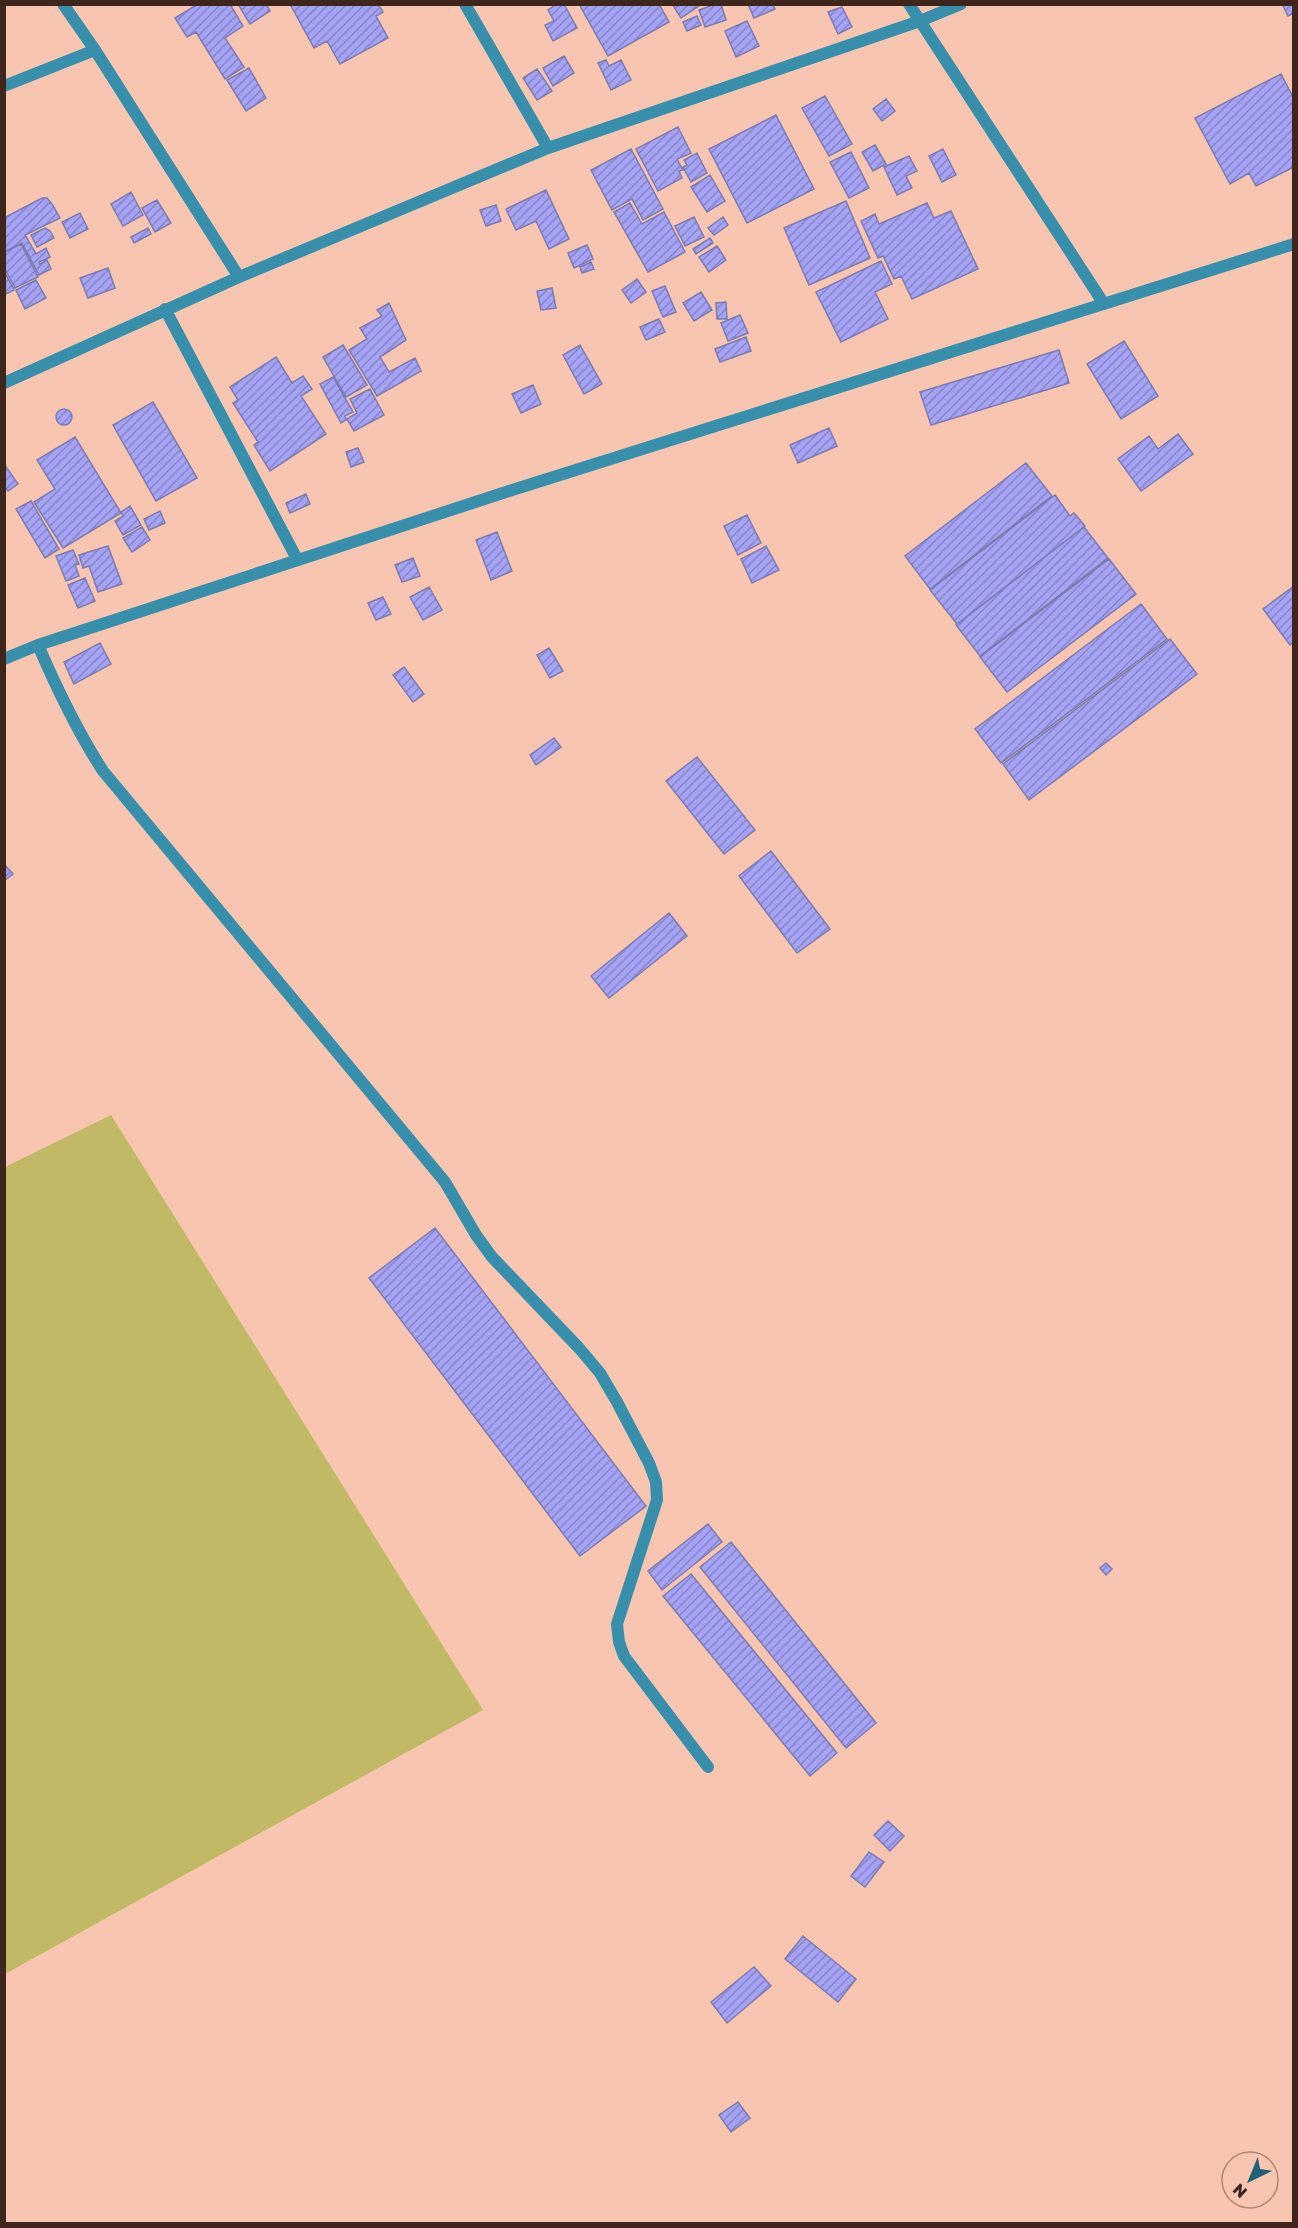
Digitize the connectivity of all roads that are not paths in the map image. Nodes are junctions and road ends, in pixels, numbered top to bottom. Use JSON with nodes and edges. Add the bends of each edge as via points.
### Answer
{"nodes":[{"id":1,"x":63,"y":4,"type":"edge"},
{"id":2,"x":465,"y":4,"type":"edge"},
{"id":3,"x":909,"y":4,"type":"edge"},
{"id":4,"x":961,"y":4,"type":"edge"},
{"id":5,"x":920,"y":21,"type":"junction"},
{"id":6,"x":94,"y":50,"type":"junction"},
{"id":7,"x":4,"y":86,"type":"edge"},
{"id":8,"x":548,"y":148,"type":"junction"},
{"id":9,"x":1293,"y":244,"type":"edge"},
{"id":10,"x":239,"y":277,"type":"junction"},
{"id":11,"x":1104,"y":304,"type":"junction"},
{"id":12,"x":165,"y":309,"type":"junction"},
{"id":13,"x":4,"y":383,"type":"edge"},
{"id":14,"x":297,"y":559,"type":"junction"},
{"id":15,"x":38,"y":645,"type":"junction"},
{"id":16,"x":4,"y":659,"type":"edge"},
{"id":17,"x":708,"y":1767,"type":"dead end"}],
"edges":[{"from":1,"to":6,"type":"street"},
{"from":2,"to":8,"type":"street"},
{"from":3,"to":5,"type":"street"},
{"from":4,"to":5,"type":"street"},
{"from":5,"to":8,"type":"street"},
{"from":5,"to":11,"type":"street"},
{"from":6,"to":7,"type":"street"},
{"from":6,"to":10,"type":"street"},
{"from":8,"to":10,"type":"street"},
{"from":9,"to":11,"type":"street"},
{"from":10,"to":12,"type":"street"},
{"from":11,"to":14,"type":"street"},
{"from":12,"to":13,"type":"street"},
{"from":12,"to":14,"type":"street"},
{"from":14,"to":15,"type":"street"},
{"from":15,"to":16,"type":"street"},
{"from":15,"to":17,"type":"street","via":[[63,704],[103,771],[445,1182],[492,1257],[600,1373],[656,1482],[657,1500],[617,1624],[619,1642],[624,1656]]}]}
